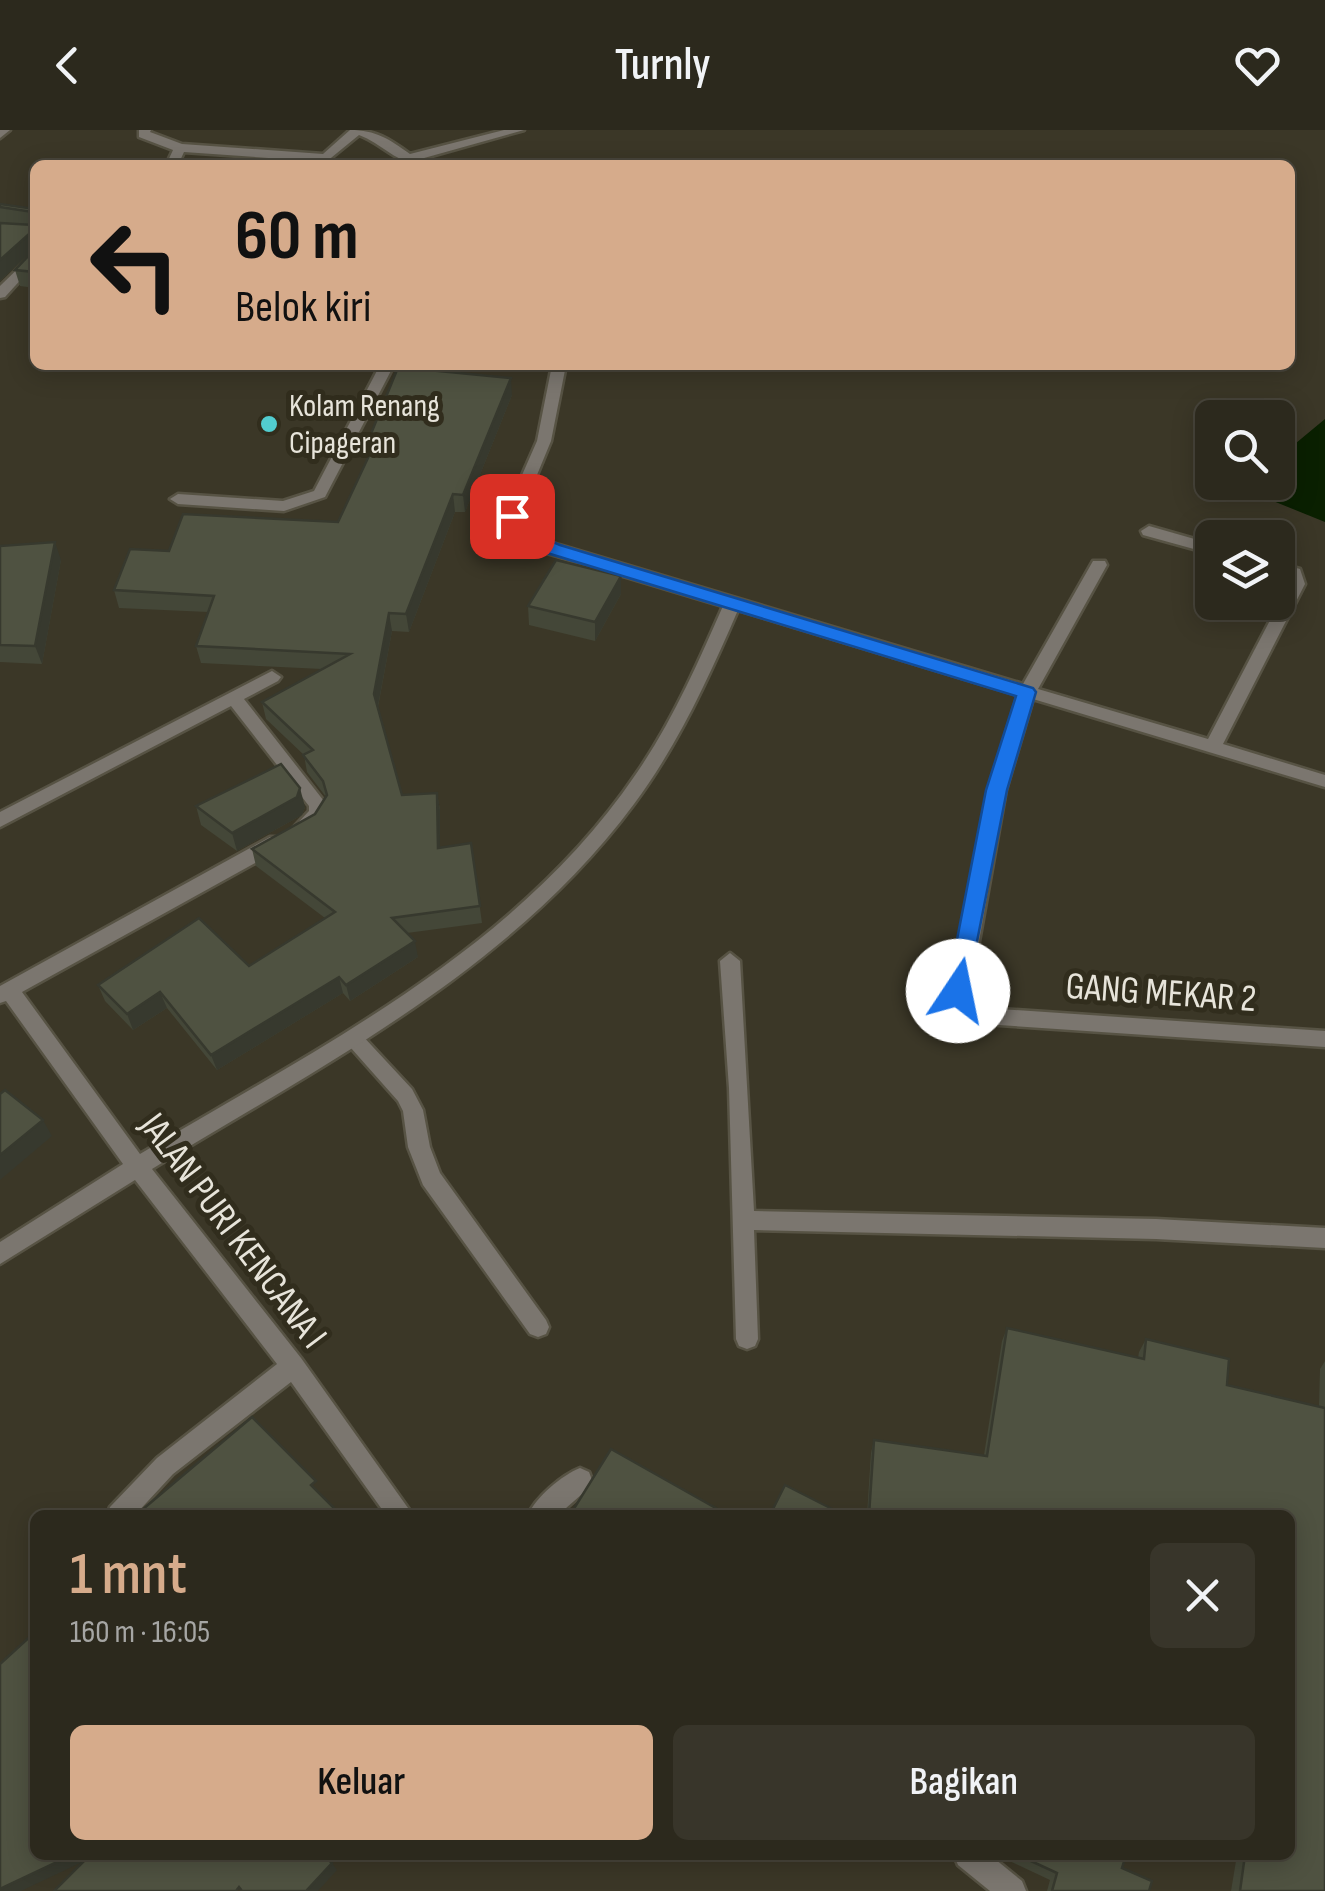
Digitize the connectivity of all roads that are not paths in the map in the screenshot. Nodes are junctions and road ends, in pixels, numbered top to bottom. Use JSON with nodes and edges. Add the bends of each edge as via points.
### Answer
{"nodes":[{"id":1,"x":145,"y":130,"type":"edge"},
{"id":2,"x":357,"y":130,"type":"edge"},
{"id":3,"x":518,"y":130,"type":"edge"},
{"id":4,"x":180,"y":148,"type":"junction"},
{"id":5,"x":174,"y":160,"type":"edge"},
{"id":6,"x":410,"y":160,"type":"edge"},
{"id":7,"x":420,"y":160,"type":"edge"},
{"id":8,"x":30,"y":261,"type":"edge"},
{"id":9,"x":0,"y":294,"type":"edge"},
{"id":10,"x":384,"y":370,"type":"edge"},
{"id":11,"x":558,"y":370,"type":"edge"},
{"id":12,"x":178,"y":499,"type":"dead end"},
{"id":13,"x":1149,"y":531,"type":"dead end"},
{"id":14,"x":1195,"y":545,"type":"edge"},
{"id":15,"x":1099,"y":565,"type":"dead end"},
{"id":16,"x":733,"y":602,"type":"junction"},
{"id":17,"x":1278,"y":620,"type":"edge"},
{"id":18,"x":272,"y":676,"type":"edge"},
{"id":19,"x":1026,"y":692,"type":"junction"},
{"id":20,"x":233,"y":697,"type":"junction"},
{"id":21,"x":1213,"y":746,"type":"junction"},
{"id":22,"x":1325,"y":781,"type":"edge"},
{"id":23,"x":0,"y":820,"type":"edge"},
{"id":24,"x":730,"y":961,"type":"dead end"},
{"id":25,"x":4,"y":992,"type":"edge"},
{"id":26,"x":354,"y":1039,"type":"junction"},
{"id":27,"x":1325,"y":1039,"type":"edge"},
{"id":28,"x":138,"y":1166,"type":"junction"},
{"id":29,"x":743,"y":1220,"type":"junction"},
{"id":30,"x":1325,"y":1238,"type":"edge"},
{"id":31,"x":0,"y":1254,"type":"edge"},
{"id":32,"x":538,"y":1327,"type":"dead end"},
{"id":33,"x":747,"y":1339,"type":"dead end"},
{"id":34,"x":293,"y":1366,"type":"junction"},
{"id":35,"x":580,"y":1480,"type":"dead end"},
{"id":36,"x":124,"y":1510,"type":"edge"},
{"id":37,"x":397,"y":1510,"type":"edge"},
{"id":38,"x":546,"y":1510,"type":"edge"},
{"id":39,"x":974,"y":1860,"type":"edge"},
{"id":40,"x":1012,"y":1891,"type":"edge"}],
"edges":[{"from":1,"to":4,"type":"street"},
{"from":2,"to":4,"type":"street","via":[[326,158]]},
{"from":2,"to":6,"type":"street"},
{"from":3,"to":7,"type":"street"},
{"from":4,"to":5,"type":"street"},
{"from":8,"to":9,"type":"street"},
{"from":10,"to":12,"type":"street","via":[[320,494],[284,506]]},
{"from":11,"to":16,"type":"street","via":[[544,441],[512,516],[514,527],[553,549]]},
{"from":13,"to":14,"type":"street"},
{"from":15,"to":19,"type":"street"},
{"from":16,"to":19,"type":"street"},
{"from":16,"to":26,"type":"street","via":[[689,702],[626,803],[529,909]]},
{"from":17,"to":21,"type":"street"},
{"from":18,"to":20,"type":"street"},
{"from":19,"to":21,"type":"street"},
{"from":19,"to":27,"type":"street","name":"GANG MEKAR 2","via":[[996,790],[958,991],[962,1012]]},
{"from":20,"to":23,"type":"street"},
{"from":20,"to":25,"type":"street","via":[[318,805],[311,823]]},
{"from":21,"to":22,"type":"street"},
{"from":24,"to":29,"type":"street"},
{"from":25,"to":28,"type":"street","name":"JALAN PURI KENCANA I"},
{"from":26,"to":28,"type":"street"},
{"from":26,"to":32,"type":"street","via":[[414,1110],[431,1178]]},
{"from":28,"to":31,"type":"street"},
{"from":28,"to":34,"type":"street","name":"JALAN PURI KENCANA I"},
{"from":29,"to":30,"type":"street"},
{"from":29,"to":33,"type":"street"},
{"from":34,"to":36,"type":"street","via":[[165,1466]]},
{"from":34,"to":37,"type":"street","name":"JALAN PURI KENCANA I"},
{"from":35,"to":38,"type":"street"},
{"from":39,"to":40,"type":"street"}]}
